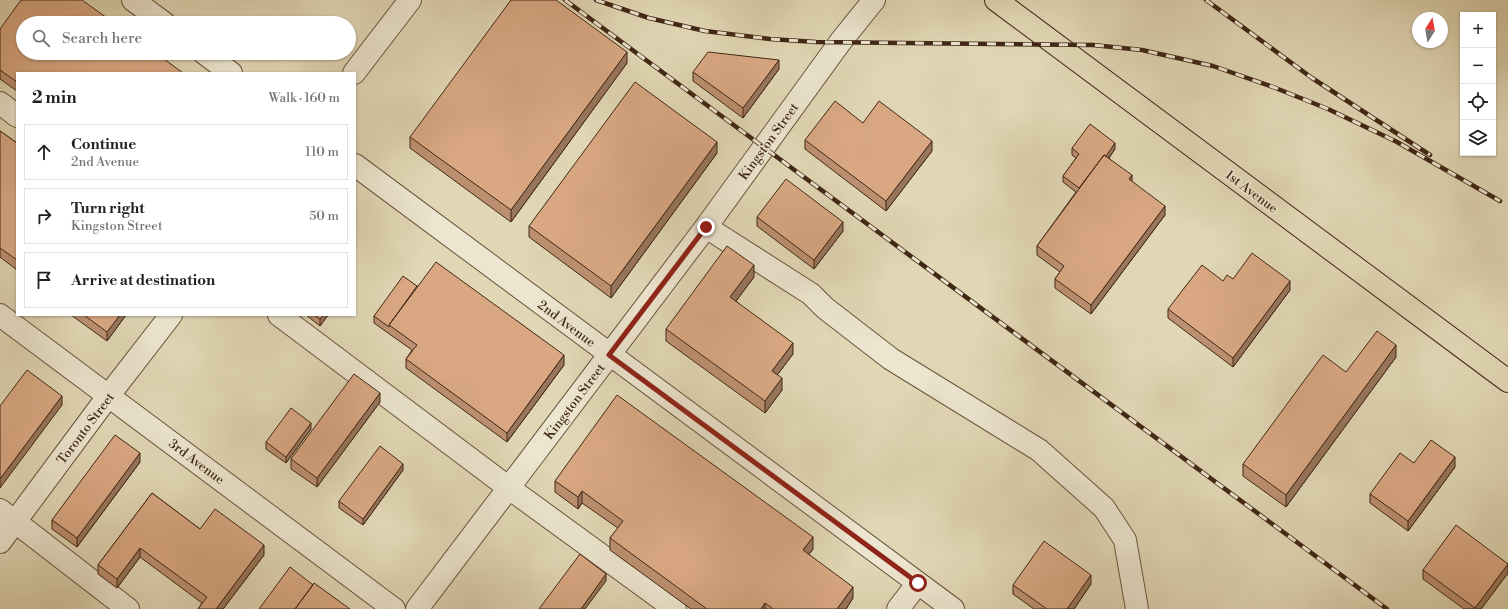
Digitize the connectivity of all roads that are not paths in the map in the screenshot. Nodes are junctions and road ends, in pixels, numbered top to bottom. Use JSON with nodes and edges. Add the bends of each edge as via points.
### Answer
{"nodes":[{"id":1,"x":133,"y":0,"type":"edge"},
{"id":2,"x":410,"y":0,"type":"edge"},
{"id":3,"x":874,"y":0,"type":"edge"},
{"id":4,"x":996,"y":0,"type":"edge"},
{"id":5,"x":155,"y":16,"type":"edge"},
{"id":6,"x":213,"y":60,"type":"edge"},
{"id":7,"x":230,"y":72,"type":"edge"},
{"id":8,"x":355,"y":72,"type":"edge"},
{"id":9,"x":0,"y":103,"type":"edge"},
{"id":10,"x":16,"y":115,"type":"edge"},
{"id":11,"x":356,"y":167,"type":"edge"},
{"id":12,"x":706,"y":227,"type":"junction"},
{"id":13,"x":0,"y":314,"type":"edge"},
{"id":14,"x":169,"y":316,"type":"edge"},
{"id":15,"x":280,"y":316,"type":"edge"},
{"id":16,"x":609,"y":355,"type":"junction"},
{"id":17,"x":1508,"y":381,"type":"edge"},
{"id":18,"x":109,"y":395,"type":"junction"},
{"id":19,"x":509,"y":488,"type":"junction"},
{"id":20,"x":8,"y":516,"type":"edge"},
{"id":21,"x":0,"y":542,"type":"edge"},
{"id":22,"x":918,"y":583,"type":"junction"},
{"id":23,"x":128,"y":609,"type":"edge"},
{"id":24,"x":394,"y":609,"type":"edge"},
{"id":25,"x":417,"y":609,"type":"edge"},
{"id":26,"x":675,"y":609,"type":"edge"},
{"id":27,"x":898,"y":609,"type":"edge"},
{"id":28,"x":953,"y":609,"type":"edge"},
{"id":29,"x":1137,"y":609,"type":"edge"}],
"edges":[{"from":1,"to":5,"type":"street"},
{"from":2,"to":8,"type":"street"},
{"from":3,"to":12,"type":"street","name":"Kingston Street","via":[[841,41]]},
{"from":4,"to":17,"type":"highway","name":"1st Avenue"},
{"from":6,"to":7,"type":"street"},
{"from":9,"to":10,"type":"street"},
{"from":11,"to":16,"type":"street","name":"2nd Avenue"},
{"from":12,"to":16,"type":"street","name":"Kingston Street"},
{"from":12,"to":29,"type":"street","via":[[810,294],[891,359],[1039,450],[1104,508],[1125,540]]},
{"from":13,"to":18,"type":"street","name":"3rd Avenue"},
{"from":14,"to":18,"type":"street","name":"Toronto Street"},
{"from":15,"to":19,"type":"street"},
{"from":16,"to":19,"type":"street","name":"Kingston Street"},
{"from":16,"to":22,"type":"street","name":"2nd Avenue"},
{"from":18,"to":20,"type":"street","name":"Toronto Street"},
{"from":18,"to":24,"type":"street","name":"3rd Avenue"},
{"from":19,"to":25,"type":"street","name":"Kingston Street"},
{"from":19,"to":26,"type":"street"},
{"from":20,"to":21,"type":"street","name":"Toronto Street"},
{"from":20,"to":23,"type":"street"},
{"from":22,"to":27,"type":"street"},
{"from":22,"to":28,"type":"street","name":"2nd Avenue"}]}
